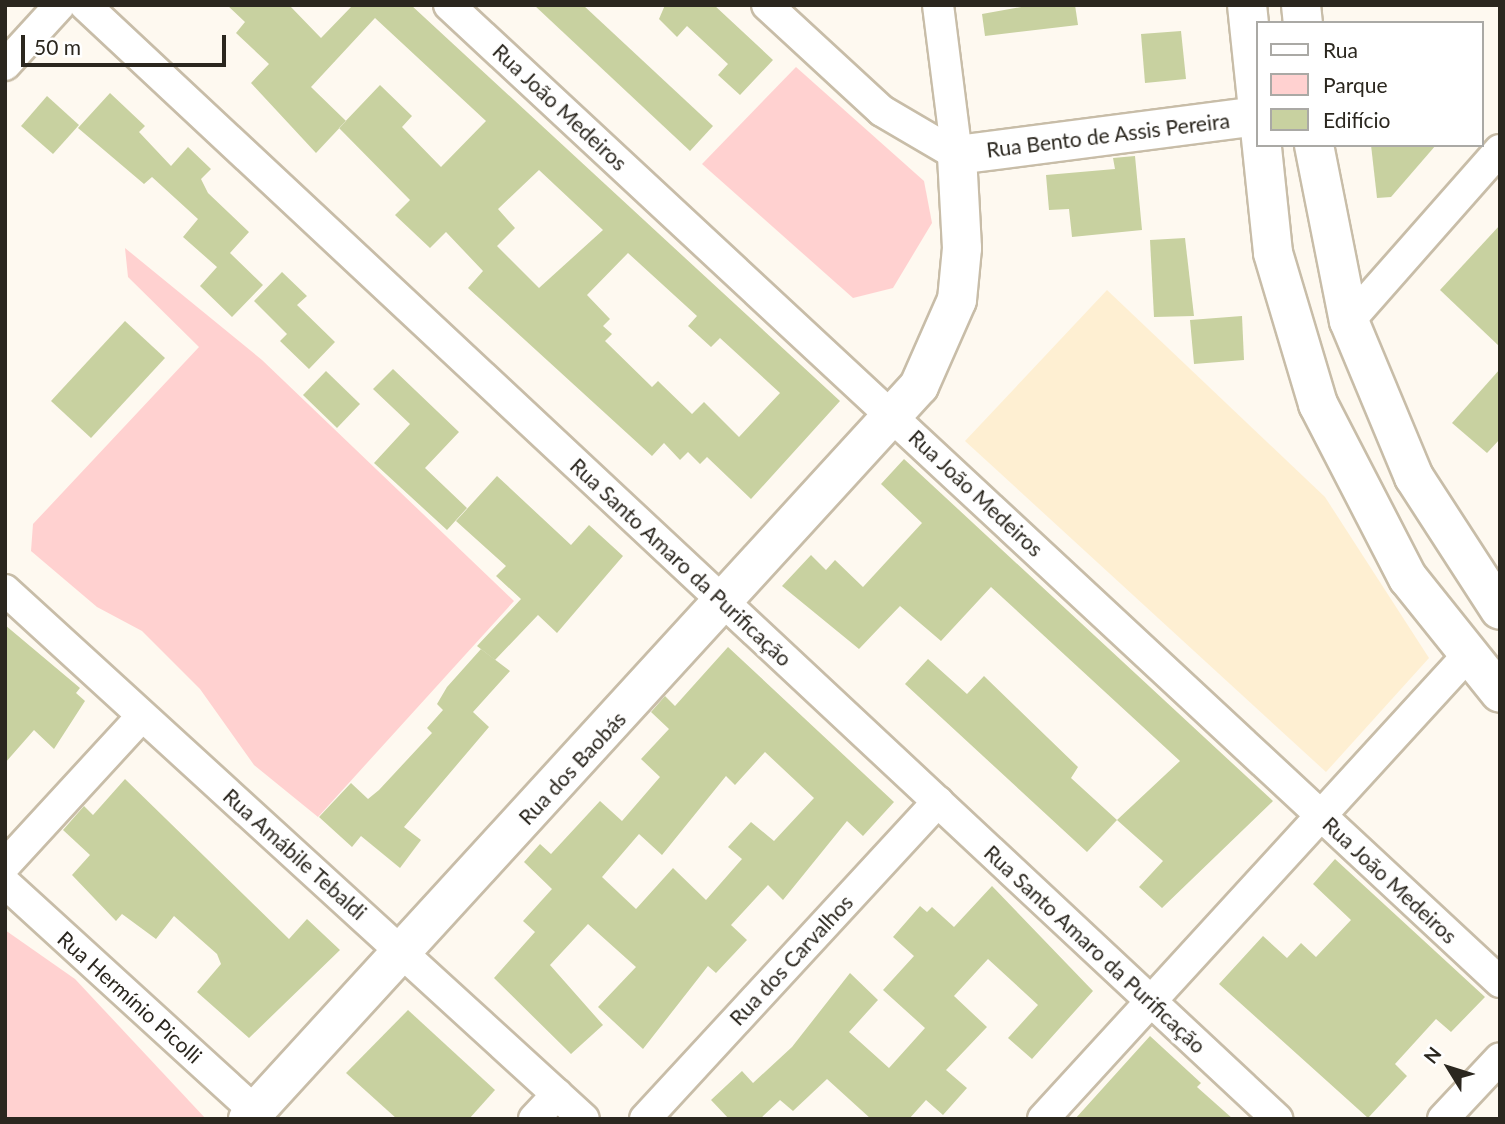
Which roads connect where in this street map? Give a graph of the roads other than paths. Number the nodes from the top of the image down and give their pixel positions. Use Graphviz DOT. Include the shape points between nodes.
graph roads {
  1 [pos="60,5"];
  2 [pos="85,5"];
  3 [pos="449,5"];
  4 [pos="767,5"];
  5 [pos="938,5"];
  6 [pos="1247,5"];
  7 [pos="5,65"];
  8 [pos="1256,105"];
  9 [pos="1256,116"];
  10 [pos="1261,147"];
  11 [pos="1314,147"];
  12 [pos="1500,150"];
  13 [pos="957,155"];
  14 [pos="1349,321"];
  15 [pos="895,417"];
  16 [pos="5,590"];
  17 [pos="724,602"];
  18 [pos="1498,604"];
  19 [pos="1467,656"];
  20 [pos="1500,693"];
  21 [pos="142,716"];
  22 [pos="938,802"];
  23 [pos="1320,816"];
  24 [pos="5,865"];
  25 [pos="5,883"];
  26 [pos="402,952"];
  27 [pos="1500,982"];
  28 [pos="1151,1001"];
  29 [pos="1500,1058"];
  30 [pos="557,1094"];
  31 [pos="252,1115"];
  32 [pos="534,1119"];
  33 [pos="584,1119"];
  34 [pos="645,1119"];
  35 [pos="1043,1119"];
  36 [pos="1277,1119"];
  37 [pos="1443,1119"];
  1 -- 7 [label="street"];
  2 -- 17 [label="street, Rua Santo Amaro da Purificação"];
  3 -- 15 [label="street, Rua João Medeiros"];
  4 -- 13 [label="street" via="882,110"];
  5 -- 13 [label="street"];
  6 -- 8 [label="street"];
  9 -- 13 [label="street, Rua Bento de Assis Pereira"];
  10 -- 19 [label="street" via="1273,253 1318,404 1373,520"];
  11 -- 14 [label="street"];
  12 -- 14 [label="street"];
  13 -- 15 [label="street, Rua dos Baobás" via="962,248 957,300 942,344"];
  14 -- 18 [label="street" via="1414,477"];
  15 -- 17 [label="street, Rua dos Baobás"];
  15 -- 23 [label="street, Rua João Medeiros"];
  16 -- 21 [label="street, Rua Amábile Tebaldi"];
  17 -- 22 [label="street, Rua Santo Amaro da Purificação"];
  17 -- 26 [label="street, Rua dos Baobás"];
  19 -- 20 [label="street"];
  19 -- 23 [label="street"];
  21 -- 24 [label="street"];
  21 -- 26 [label="street, Rua Amábile Tebaldi"];
  22 -- 28 [label="street, Rua Santo Amaro da Purificação"];
  22 -- 34 [label="street, Rua dos Carvalhos"];
  23 -- 27 [label="street, Rua João Medeiros"];
  23 -- 28 [label="street"];
  25 -- 31 [label="street, Rua Hermínio Picolli"];
  26 -- 30 [label="street, Rua Amábile Tebaldi"];
  26 -- 31 [label="street, Rua dos Baobás"];
  28 -- 35 [label="street"];
  28 -- 36 [label="street, Rua Santo Amaro da Purificação"];
  29 -- 37 [label="street"];
  30 -- 32 [label="street"];
  30 -- 33 [label="street, Rua Amábile Tebaldi"];
}
